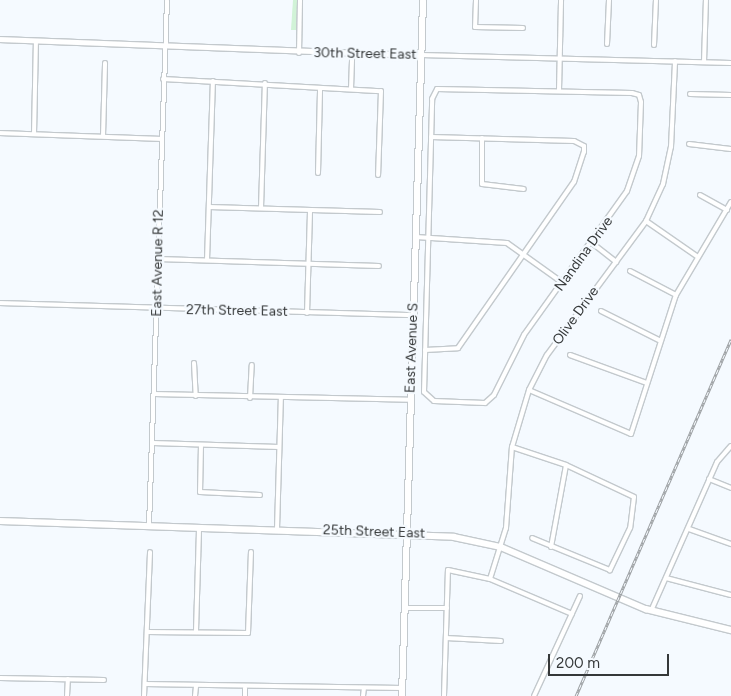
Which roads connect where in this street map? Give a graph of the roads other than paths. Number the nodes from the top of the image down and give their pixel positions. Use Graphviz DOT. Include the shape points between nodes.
graph roads {
  1 [pos="167,0"];
  2 [pos="300,0"];
  3 [pos="423,0"];
  4 [pos="476,0"];
  5 [pos="561,0"];
  6 [pos="609,0"];
  7 [pos="656,0"];
  8 [pos="706,0"];
  9 [pos="523,28"];
  10 [pos="0,39"];
  11 [pos="36,41"];
  12 [pos="607,44"];
  13 [pos="654,45"];
  14 [pos="165,47"];
  15 [pos="299,53"];
  16 [pos="352,54"];
  17 [pos="421,55"];
  18 [pos="560,58"];
  19 [pos="675,61"];
  20 [pos="704,62"];
  21 [pos="106,63"];
  22 [pos="731,63"];
  23 [pos="163,79"];
  24 [pos="213,81"];
  25 [pos="265,83"];
  26 [pos="320,89"];
  27 [pos="351,89"];
  28 [pos="559,90"];
  29 [pos="690,94"];
  30 [pos="731,95"];
  31 [pos="0,133"];
  32 [pos="34,134"];
  33 [pos="104,136"];
  34 [pos="431,137"];
  35 [pos="482,138"];
  36 [pos="161,139"];
  37 [pos="689,144"];
  38 [pos="731,149"];
  39 [pos="318,173"];
  40 [pos="378,176"];
  41 [pos="524,189"];
  42 [pos="700,195"];
  43 [pos="731,202"];
  44 [pos="209,206"];
  45 [pos="261,208"];
  46 [pos="310,210"];
  47 [pos="728,210"];
  48 [pos="380,212"];
  49 [pos="646,221"];
  50 [pos="416,237"];
  51 [pos="428,238"];
  52 [pos="592,244"];
  53 [pos="522,251"];
  54 [pos="698,257"];
  55 [pos="158,259"];
  56 [pos="207,260"];
  57 [pos="616,262"];
  58 [pos="308,263"];
  59 [pos="379,266"];
  60 [pos="630,271"];
  61 [pos="563,282"];
  62 [pos="676,295"];
  63 [pos="0,304"];
  64 [pos="157,309"];
  65 [pos="601,311"];
  66 [pos="307,312"];
  67 [pos="414,316"];
  68 [pos="659,340"];
  69 [pos="425,350"];
  70 [pos="570,355"];
  71 [pos="194,363"];
  72 [pos="252,365"];
  73 [pos="647,383"];
  74 [pos="529,390"];
  75 [pos="154,394"];
  76 [pos="196,396"];
  77 [pos="250,398"];
  78 [pos="281,398"];
  79 [pos="428,398"];
  80 [pos="410,400"];
  81 [pos="153,443"];
  82 [pos="201,445"];
  83 [pos="512,446"];
  84 [pos="731,446"];
  85 [pos="279,447"];
  86 [pos="566,465"];
  87 [pos="709,479"];
  88 [pos="731,488"];
  89 [pos="260,495"];
  90 [pos="0,521"];
  91 [pos="149,526"];
  92 [pos="199,527"];
  93 [pos="277,529"];
  94 [pos="689,529"];
  95 [pos="406,534"];
  96 [pos="532,538"];
  97 [pos="731,544"];
  98 [pos="500,547"];
  99 [pos="552,547"];
  100 [pos="150,552"];
  101 [pos="250,552"];
  102 [pos="666,578"];
  103 [pos="490,579"];
  104 [pos="731,595"];
  105 [pos="580,596"];
  106 [pos="404,608"];
  107 [pos="447,608"];
  108 [pos="651,611"];
  109 [pos="572,614"];
  110 [pos="731,630"];
  111 [pos="196,631"];
  112 [pos="147,632"];
  113 [pos="446,638"];
  114 [pos="501,641"];
  115 [pos="0,678"];
  116 [pos="68,679"];
  117 [pos="104,680"];
  118 [pos="145,684"];
  119 [pos="196,686"];
  120 [pos="245,688"];
  121 [pos="364,688"];
  122 [pos="402,688"];
  123 [pos="302,690"];
  124 [pos="67,696"];
  125 [pos="144,696"];
  126 [pos="195,696"];
  127 [pos="245,696"];
  128 [pos="302,696"];
  129 [pos="363,696"];
  130 [pos="402,696"];
  131 [pos="444,696"];
  132 [pos="534,696"];
  1 -- 14 [label="street, East Avenue R 12"];
  2 -- 15 [label="street"];
  3 -- 17 [label="main road, East Avenue S"];
  4 -- 9 [label="street" via="475,27"];
  5 -- 18 [label="street"];
  6 -- 12 [label="street"];
  7 -- 13 [label="street"];
  8 -- 20 [label="street"];
  10 -- 11 [label="street, 30th Street East"];
  11 -- 14 [label="street, 30th Street East"];
  11 -- 32 [label="street"];
  14 -- 15 [label="street, 30th Street East"];
  14 -- 23 [label="street, East Avenue R 12"];
  15 -- 16 [label="street, 30th Street East"];
  16 -- 17 [label="street, 30th Street East"];
  16 -- 27 [label="street"];
  17 -- 18 [label="street, 30th Street East"];
  17 -- 50 [label="main road, East Avenue S"];
  18 -- 19 [label="street, 30th Street East"];
  18 -- 28 [label="street"];
  19 -- 20 [label="street, 30th Street East"];
  19 -- 49 [label="street, Olive Drive" via="669,165"];
  20 -- 22 [label="street, 30th Street East"];
  21 -- 33 [label="street"];
  23 -- 24 [label="street"];
  23 -- 36 [label="street, East Avenue R 12"];
  24 -- 25 [label="street"];
  24 -- 44 [label="street"];
  25 -- 26 [label="street"];
  25 -- 45 [label="street"];
  26 -- 27 [label="street"];
  26 -- 39 [label="street"];
  27 -- 40 [label="street" via="381,91"];
  28 -- 34 [label="street, East Avenue S" via="437,89 432,99"];
  28 -- 52 [label="street, Nandina Drive" via="639,95 642,134 633,176"];
  29 -- 30 [label="street"];
  31 -- 32 [label="street"];
  32 -- 33 [label="street"];
  33 -- 36 [label="street"];
  34 -- 35 [label="street"];
  34 -- 51 [label="street, East Avenue S"];
  35 -- 41 [label="street" via="482,184"];
  35 -- 53 [label="street" via="574,141 584,146 574,182"];
  36 -- 55 [label="street, East Avenue R 12"];
  37 -- 38 [label="street"];
  42 -- 47 [label="street"];
  43 -- 47 [label="street"];
  44 -- 45 [label="street"];
  44 -- 56 [label="street"];
  45 -- 46 [label="street"];
  46 -- 48 [label="street"];
  46 -- 58 [label="street"];
  47 -- 54 [label="street"];
  49 -- 54 [label="street"];
  49 -- 57 [label="street, Olive Drive"];
  50 -- 51 [label="street"];
  50 -- 67 [label="main road, East Avenue S"];
  51 -- 53 [label="street" via="498,241"];
  51 -- 69 [label="street, East Avenue S"];
  52 -- 57 [label="street"];
  52 -- 61 [label="street, Nandina Drive"];
  53 -- 61 [label="street"];
  53 -- 69 [label="street" via="458,348"];
  54 -- 62 [label="street"];
  55 -- 56 [label="street"];
  55 -- 64 [label="street, East Avenue R 12"];
  56 -- 58 [label="street"];
  57 -- 74 [label="street, Olive Drive" via="547,355"];
  58 -- 59 [label="street"];
  58 -- 66 [label="street"];
  60 -- 62 [label="street"];
  61 -- 79 [label="street, Nandina Drive" via="512,355 490,402"];
  62 -- 68 [label="street"];
  63 -- 64 [label="street, 27th Street East"];
  64 -- 66 [label="street, 27th Street East"];
  64 -- 75 [label="street, East Avenue R 12"];
  65 -- 68 [label="street"];
  66 -- 67 [label="street, 27th Street East"];
  67 -- 80 [label="main road, East Avenue S"];
  68 -- 73 [label="street"];
  69 -- 79 [label="street, East Avenue S"];
  70 -- 73 [label="street"];
  71 -- 76 [label="street"];
  72 -- 77 [label="street"];
  73 -- 74 [label="street" via="631,434"];
  74 -- 83 [label="street, Olive Drive"];
  75 -- 76 [label="street"];
  75 -- 81 [label="street, East Avenue R 12"];
  76 -- 77 [label="street"];
  77 -- 78 [label="street"];
  78 -- 80 [label="street"];
  78 -- 85 [label="street"];
  80 -- 95 [label="main road, East Avenue S"];
  81 -- 82 [label="street"];
  81 -- 91 [label="street, East Avenue R 12"];
  82 -- 85 [label="street"];
  82 -- 89 [label="street" via="200,492"];
  83 -- 86 [label="street"];
  83 -- 98 [label="street, Olive Drive" via="508,515"];
  84 -- 87 [label="street"];
  85 -- 93 [label="street"];
  86 -- 99 [label="street"];
  86 -- 99 [label="street" via="634,497 630,528 610,570"];
  87 -- 88 [label="street"];
  87 -- 94 [label="street"];
  90 -- 91 [label="main road, 25th Street East"];
  91 -- 92 [label="main road, 25th Street East"];
  92 -- 93 [label="main road, 25th Street East"];
  92 -- 111 [label="street"];
  93 -- 95 [label="main road, 25th Street East"];
  94 -- 97 [label="street"];
  94 -- 102 [label="street"];
  95 -- 98 [label="main road, 25th Street East" via="454,537"];
  95 -- 106 [label="main road, East Avenue S"];
  96 -- 99 [label="street"];
  98 -- 103 [label="street, Olive Drive"];
  98 -- 108 [label="main road, 25th Street East"];
  100 -- 112 [label="street"];
  101 -- 111 [label="street" via="248,633"];
  102 -- 104 [label="street"];
  102 -- 108 [label="street"];
  103 -- 107 [label="street" via="448,570"];
  103 -- 109 [label="street"];
  105 -- 109 [label="street"];
  106 -- 107 [label="street"];
  106 -- 122 [label="main road, East Avenue S"];
  107 -- 113 [label="street"];
  108 -- 110 [label="main road, 25th Street East"];
  109 -- 132 [label="street"];
  111 -- 112 [label="street"];
  112 -- 118 [label="street"];
  113 -- 114 [label="street"];
  113 -- 131 [label="street"];
  115 -- 116 [label="street"];
  116 -- 117 [label="street"];
  116 -- 124 [label="street"];
  118 -- 119 [label="street"];
  118 -- 125 [label="street"];
  119 -- 120 [label="street"];
  119 -- 126 [label="street"];
  120 -- 123 [label="street"];
  120 -- 127 [label="street"];
  121 -- 122 [label="street"];
  121 -- 123 [label="street"];
  121 -- 129 [label="street"];
  122 -- 130 [label="main road, East Avenue S"];
  123 -- 128 [label="street"];
}
